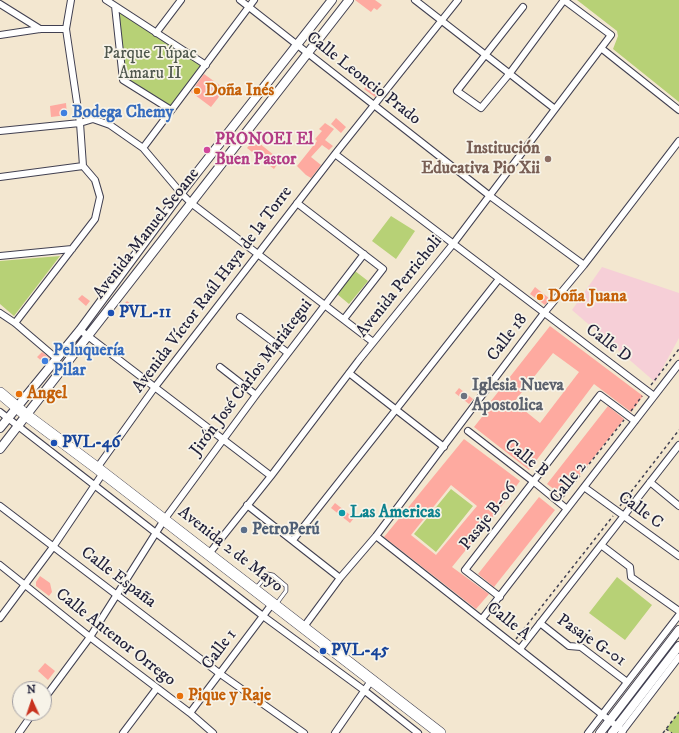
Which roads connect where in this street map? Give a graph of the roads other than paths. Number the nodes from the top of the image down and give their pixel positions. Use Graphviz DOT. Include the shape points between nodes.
graph roads {
  1 [pos="71,0"];
  2 [pos="106,0"];
  3 [pos="181,0"];
  4 [pos="240,0"];
  5 [pos="254,0"];
  6 [pos="332,0"];
  7 [pos="349,0"];
  8 [pos="415,0"];
  9 [pos="458,0"];
  10 [pos="564,0"];
  11 [pos="0,4"];
  12 [pos="115,6"];
  13 [pos="249,7"];
  14 [pos="523,7"];
  15 [pos="441,20"];
  16 [pos="40,29"];
  17 [pos="66,29"];
  18 [pos="156,33"];
  19 [pos="0,35"];
  20 [pos="297,45"];
  21 [pos="601,48"];
  22 [pos="307,53"];
  23 [pos="486,55"];
  24 [pos="206,66"];
  25 [pos="510,73"];
  26 [pos="374,105"];
  27 [pos="555,109"];
  28 [pos="171,110"];
  29 [pos="679,110"];
  30 [pos="80,123"];
  31 [pos="0,131"];
  32 [pos="679,141"];
  33 [pos="143,148"];
  34 [pos="335,154"];
  35 [pos="83,166"];
  36 [pos="0,177"];
  37 [pos="180,193"];
  38 [pos="490,196"];
  39 [pos="191,203"];
  40 [pos="297,203"];
  41 [pos="453,244"];
  42 [pos="72,249"];
  43 [pos="258,254"];
  44 [pos="364,254"];
  45 [pos="0,256"];
  46 [pos="584,265"];
  47 [pos="499,279"];
  48 [pos="324,305"];
  49 [pos="0,313"];
  50 [pos="544,313"];
  51 [pos="240,317"];
  52 [pos="344,319"];
  53 [pos="15,324"];
  54 [pos="80,330"];
  55 [pos="87,335"];
  56 [pos="373,342"];
  57 [pos="288,353"];
  58 [pos="56,358"];
  59 [pos="679,364"];
  60 [pos="220,367"];
  61 [pos="349,373"];
  62 [pos="155,387"];
  63 [pos="0,393"];
  64 [pos="256,395"];
  65 [pos="654,396"];
  66 [pos="17,406"];
  67 [pos="395,409"];
  68 [pos="0,412"];
  69 [pos="26,415"];
  70 [pos="8,418"];
  71 [pos="635,421"];
  72 [pos="18,426"];
  73 [pos="0,428"];
  74 [pos="468,431"];
  75 [pos="223,439"];
  76 [pos="679,445"];
  77 [pos="444,447"];
  78 [pos="0,449"];
  79 [pos="100,471"];
  80 [pos="270,476"];
  81 [pos="534,482"];
  82 [pos="650,482"];
  83 [pos="95,486"];
  84 [pos="584,488"];
  85 [pos="247,505"];
  86 [pos="0,506"];
  87 [pos="679,506"];
  88 [pos="567,509"];
  89 [pos="623,516"];
  90 [pos="164,520"];
  91 [pos="155,534"];
  92 [pos="376,536"];
  93 [pos="293,540"];
  94 [pos="601,545"];
  95 [pos="53,547"];
  96 [pos="208,555"];
  97 [pos="679,556"];
  98 [pos="0,566"];
  99 [pos="340,578"];
  100 [pos="24,585"];
  101 [pos="254,591"];
  102 [pos="116,595"];
  103 [pos="500,597"];
  104 [pos="273,605"];
  105 [pos="679,611"];
  106 [pos="679,615"];
  107 [pos="263,616"];
  108 [pos="0,618"];
  109 [pos="482,619"];
  110 [pos="540,623"];
  111 [pos="303,628"];
  112 [pos="679,630"];
  113 [pos="90,636"];
  114 [pos="679,646"];
  115 [pos="520,649"];
  116 [pos="679,657"];
  117 [pos="220,673"];
  118 [pos="371,681"];
  119 [pos="627,682"];
  120 [pos="52,688"];
  121 [pos="157,688"];
  122 [pos="365,691"];
  123 [pos="190,714"];
  124 [pos="602,714"];
  125 [pos="610,720"];
  126 [pos="28,721"];
  127 [pos="621,730"];
  128 [pos="19,733"];
  129 [pos="123,733"];
  130 [pos="213,733"];
  131 [pos="304,733"];
  132 [pos="335,733"];
  133 [pos="418,733"];
  134 [pos="440,733"];
  135 [pos="588,733"];
  136 [pos="600,733"];
  137 [pos="612,733"];
  1 -- 17 [label="street"];
  2 -- 12 [label="street"];
  3 -- 18 [label="street"];
  4 -- 13 [label="street, Calle Leoncio Prado"];
  5 -- 13 [label="street"];
  6 -- 20 [label="street, Avenida Manuel Seoane"];
  7 -- 22 [label="street, Avenida Manuel Seoane"];
  8 -- 15 [label="street"];
  9 -- 15 [label="street, Avenida Víctor Raúl Haya de la Torre"];
  10 -- 21 [label="street, Avenida Perricholi" via="611,35"];
  10 -- 25 [label="street"];
  11 -- 16 [label="street"];
  12 -- 18 [label="street"];
  12 -- 28 [label="street" via="123,80"];
  13 -- 20 [label="street, Calle Leoncio Prado"];
  13 -- 24 [label="street"];
  14 -- 23 [label="street"];
  15 -- 23 [label="street"];
  15 -- 26 [label="street, Avenida Víctor Raúl Haya de la Torre"];
  16 -- 17 [label="street"];
  16 -- 19 [label="street"];
  17 -- 30 [label="street"];
  18 -- 24 [label="street"];
  20 -- 22 [label="street, Calle Leoncio Prado"];
  20 -- 37 [label="street, Avenida Manuel Seoane"];
  21 -- 27 [label="street, Avenida Perricholi"];
  21 -- 29 [label="street"];
  22 -- 26 [label="street, Calle Leoncio Prado"];
  22 -- 39 [label="street, Avenida Manuel Seoane"];
  23 -- 25 [label="street"];
  23 -- 25 [label="street" via="457,91 481,108"];
  24 -- 28 [label="street"];
  25 -- 27 [label="street"];
  26 -- 34 [label="street, Avenida Víctor Raúl Haya de la Torre"];
  26 -- 38 [label="street, Calle Leoncio Prado"];
  27 -- 38 [label="street, Avenida Perricholi"];
  28 -- 33 [label="street"];
  30 -- 31 [label="street"];
  30 -- 33 [label="street" via="93,119 110,125"];
  30 -- 35 [label="street"];
  32 -- 46 [label="street, Calle 18"];
  33 -- 37 [label="street"];
  34 -- 40 [label="street, Avenida Víctor Raúl Haya de la Torre"];
  34 -- 41 [label="street, Calle D"];
  35 -- 36 [label="street"];
  35 -- 42 [label="street" via="95,180 100,197 95,219"];
  37 -- 39 [label="street"];
  37 -- 54 [label="street, Avenida Manuel Seoane"];
  38 -- 41 [label="street, Avenida Perricholi"];
  38 -- 46 [label="street, Calle Leoncio Prado"];
  39 -- 43 [label="street"];
  39 -- 55 [label="street, Avenida Manuel Seoane"];
  40 -- 43 [label="street, Avenida Víctor Raúl Haya de la Torre"];
  40 -- 44 [label="street"];
  41 -- 47 [label="street, Calle D"];
  41 -- 56 [label="street, Avenida Perricholi"];
  42 -- 45 [label="street"];
  42 -- 53 [label="street"];
  43 -- 48 [label="street"];
  43 -- 62 [label="street, Avenida Víctor Raúl Haya de la Torre"];
  44 -- 48 [label="street, Jirón José Carlos Mariátegui"];
  44 -- 52 [label="street" via="383,269"];
  46 -- 50 [label="street, Calle 18"];
  47 -- 50 [label="street, Calle D"];
  47 -- 67 [label="street"];
  48 -- 52 [label="street"];
  48 -- 57 [label="street, Jirón José Carlos Mariátegui"];
  49 -- 53 [label="street"];
  50 -- 65 [label="street, Calle D"];
  50 -- 77 [label="street, Calle 18"];
  51 -- 57 [label="street"];
  52 -- 56 [label="street"];
  53 -- 58 [label="street"];
  54 -- 55 [label="street"];
  54 -- 58 [label="street, Avenida Manuel Seoane"];
  55 -- 62 [label="street"];
  55 -- 69 [label="street, Avenida Manuel Seoane"];
  56 -- 61 [label="street, Avenida Perricholi"];
  57 -- 64 [label="street, Jirón José Carlos Mariátegui"];
  58 -- 66 [label="street, Avenida Manuel Seoane"];
  59 -- 65 [label="street, Calle 2"];
  60 -- 64 [label="street"];
  61 -- 67 [label="street"];
  61 -- 80 [label="street, Avenida Perricholi"];
  62 -- 75 [label="street"];
  62 -- 79 [label="street, Avenida Víctor Raúl Haya de la Torre"];
  63 -- 66 [label="highway, Avenida 2 de Mayo"];
  64 -- 75 [label="street, Jirón José Carlos Mariátegui"];
  65 -- 71 [label="street, Calle 2"];
  66 -- 69 [label="highway, Avenida 2 de Mayo"];
  66 -- 70 [label="street, Avenida Manuel Seoane"];
  67 -- 77 [label="street"];
  67 -- 93 [label="street"];
  68 -- 70 [label="street"];
  69 -- 72 [label="street, Avenida Manuel Seoane"];
  69 -- 79 [label="highway, Avenida 2 de Mayo"];
  70 -- 72 [label="street"];
  70 -- 73 [label="street, Avenida Manuel Seoane"];
  71 -- 81 [label="street, Pasaje B-06" via="600,395"];
  71 -- 84 [label="street, Calle 2"];
  72 -- 78 [label="street, Avenida Manuel Seoane"];
  72 -- 83 [label="street"];
  74 -- 81 [label="street, Calle B"];
  75 -- 80 [label="street"];
  75 -- 90 [label="street, Jirón José Carlos Mariátegui"];
  76 -- 82 [label="street"];
  77 -- 92 [label="street, Calle 18"];
  79 -- 83 [label="street, Avenida Víctor Raúl Haya de la Torre"];
  79 -- 90 [label="highway, Avenida 2 de Mayo"];
  80 -- 85 [label="street, Avenida Perricholi"];
  81 -- 88 [label="street, Calle B"];
  81 -- 103 [label="street, Pasaje B-06" via="465,570"];
  82 -- 87 [label="street"];
  82 -- 89 [label="street"];
  83 -- 91 [label="street"];
  83 -- 95 [label="street, Avenida Víctor Raúl Haya de la Torre"];
  84 -- 88 [label="street, Calle 2"];
  84 -- 89 [label="street, Calle C"];
  85 -- 93 [label="street"];
  85 -- 96 [label="street, Avenida Perricholi"];
  86 -- 95 [label="street, Calle España"];
  88 -- 103 [label="street, Calle 2"];
  89 -- 94 [label="street"];
  89 -- 97 [label="street, Calle C"];
  90 -- 91 [label="street, Jirón José Carlos Mariátegui"];
  90 -- 96 [label="highway, Avenida 2 de Mayo"];
  91 -- 102 [label="street, Jirón José Carlos Mariátegui"];
  91 -- 107 [label="street"];
  92 -- 99 [label="street, Calle 18"];
  92 -- 109 [label="street, Calle A"];
  93 -- 99 [label="street"];
  94 -- 105 [label="street" via="630,568 631,577"];
  94 -- 110 [label="street"];
  95 -- 100 [label="street, Avenida Víctor Raúl Haya de la Torre"];
  95 -- 102 [label="street, Calle España"];
  96 -- 101 [label="highway, Avenida 2 de Mayo"];
  98 -- 100 [label="street, Calle Antenor Orrego"];
  99 -- 111 [label="street, Calle 18"];
  100 -- 108 [label="street, Avenida Víctor Raúl Haya de la Torre"];
  100 -- 113 [label="street, Calle Antenor Orrego"];
  101 -- 104 [label="highway, Avenida 2 de Mayo"];
  101 -- 104 [label="lane" via="268,574 273,575 286,586 286,591"];
  102 -- 113 [label="street, Jirón José Carlos Mariátegui"];
  102 -- 117 [label="street, Calle España"];
  103 -- 109 [label="street, Calle 2"];
  104 -- 107 [label="street, Calle 1"];
  104 -- 111 [label="highway, Avenida 2 de Mayo"];
  106 -- 119 [label="street"];
  107 -- 117 [label="street, Calle 1"];
  107 -- 122 [label="street"];
  109 -- 115 [label="street, Calle A"];
  110 -- 115 [label="street"];
  110 -- 119 [label="street, Pasaje G-01" via="569,646 580,647"];
  111 -- 118 [label="highway, Avenida 2 de Mayo"];
  112 -- 125 [label="street"];
  113 -- 120 [label="street, Jirón José Carlos Mariátegui"];
  113 -- 121 [label="street, Calle Antenor Orrego"];
  114 -- 127 [label="street"];
  115 -- 124 [label="street, Calle A"];
  116 -- 127 [label="street"];
  117 -- 123 [label="street, Calle 1"];
  117 -- 131 [label="street, Calle España"];
  118 -- 122 [label="street"];
  118 -- 134 [label="highway, Avenida 2 de Mayo"];
  119 -- 124 [label="street"];
  121 -- 123 [label="street, Calle Antenor Orrego"];
  121 -- 129 [label="street"];
  122 -- 132 [label="street"];
  122 -- 133 [label="street"];
  123 -- 130 [label="street, Calle Antenor Orrego"];
  124 -- 125 [label="street, Calle A"];
  124 -- 135 [label="street"];
  125 -- 127 [label="street, Calle A"];
  125 -- 136 [label="street"];
  126 -- 128 [label="street"];
  127 -- 137 [label="street"];
}
